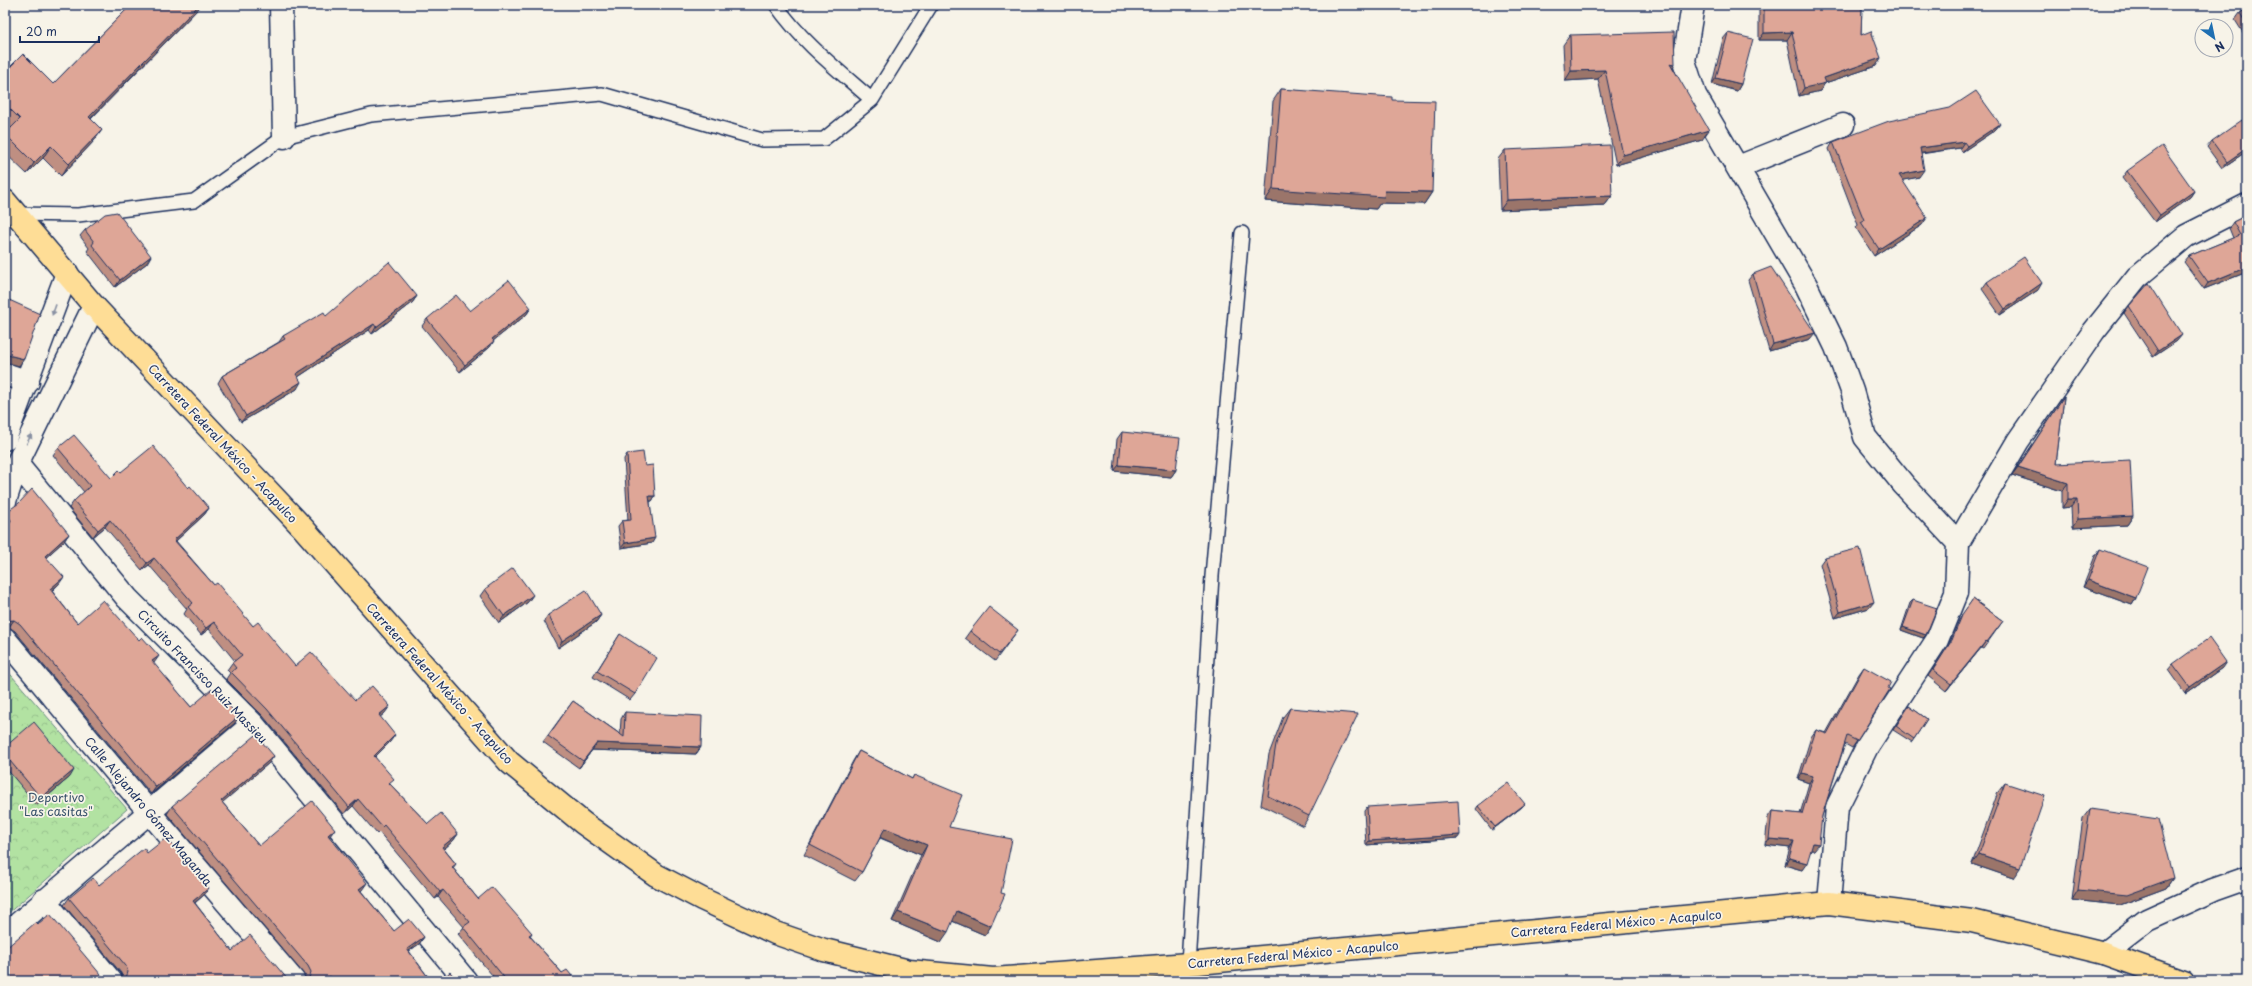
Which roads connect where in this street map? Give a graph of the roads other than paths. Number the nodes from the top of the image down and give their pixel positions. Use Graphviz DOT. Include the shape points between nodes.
graph roads {
  1 [pos="281,5"];
  2 [pos="776,5"];
  3 [pos="931,5"];
  4 [pos="1693,5"];
  5 [pos="872,100"];
  6 [pos="1843,125"];
  7 [pos="284,137"];
  8 [pos="1738,166"];
  9 [pos="2247,205"];
  10 [pos="11,208"];
  11 [pos="1242,232"];
  12 [pos="67,274"];
  13 [pos="94,306"];
  14 [pos="5,374"];
  15 [pos="28,382"];
  16 [pos="5,439"];
  17 [pos="17,464"];
  18 [pos="5,501"];
  19 [pos="1958,544"];
  20 [pos="5,639"];
  21 [pos="253,724"];
  22 [pos="150,813"];
  23 [pos="2247,878"];
  24 [pos="44,900"];
  25 [pos="1829,903"];
  26 [pos="5,935"];
  27 [pos="2104,953"];
  28 [pos="1188,964"];
  29 [pos="111,981"];
  30 [pos="294,981"];
  31 [pos="466,981"];
  32 [pos="2182,981"];
  1 -- 7 [label="street"];
  2 -- 5 [label="lane" via="791,26 815,50"];
  3 -- 5 [label="lane"];
  4 -- 8 [label="street" via="1684,61 1695,94"];
  5 -- 7 [label="lane" via="824,139 762,140 602,94 371,115"];
  6 -- 8 [label="street"];
  7 -- 10 [label="lane" via="194,201 78,215"];
  8 -- 19 [label="street" via="1806,285 1836,347 1865,437 1904,485"];
  9 -- 19 [label="street" via="2186,236 2137,277 2094,331 2018,441"];
  10 -- 12 [label="main road, Carretera Federal México - Acapulco"];
  11 -- 28 [label="lane" via="1212,576"];
  12 -- 13 [label="main road, Carretera Federal México - Acapulco"];
  12 -- 15 [label="street, one-way"];
  17 -- 13 [label="street, one-way"];
  13 -- 28 [label="main road, Carretera Federal México - Acapulco" via="303,528 509,762 583,822 656,875 775,933 824,950 909,971 993,979"];
  14 -- 15 [label="street"];
  15 -- 16 [label="street"];
  17 -- 18 [label="street"];
  17 -- 21 [label="street, Circuito Francisco Ruiz Massieu" via="127,598"];
  19 -- 25 [label="street" via="1956,593 1937,640 1867,747 1837,807"];
  20 -- 22 [label="street, Calle Alejandro Gómez Maganda"];
  21 -- 22 [label="street"];
  21 -- 31 [label="street, Circuito Francisco Ruiz Massieu"];
  22 -- 24 [label="street"];
  22 -- 30 [label="street, Calle Alejandro Gómez Maganda"];
  23 -- 27 [label="street" via="2146,920"];
  24 -- 26 [label="street"];
  24 -- 29 [label="street"];
  25 -- 27 [label="main road, Carretera Federal México - Acapulco" via="1972,921"];
  25 -- 28 [label="main road, Carretera Federal México - Acapulco"];
  27 -- 32 [label="main road, Carretera Federal México - Acapulco"];
}
